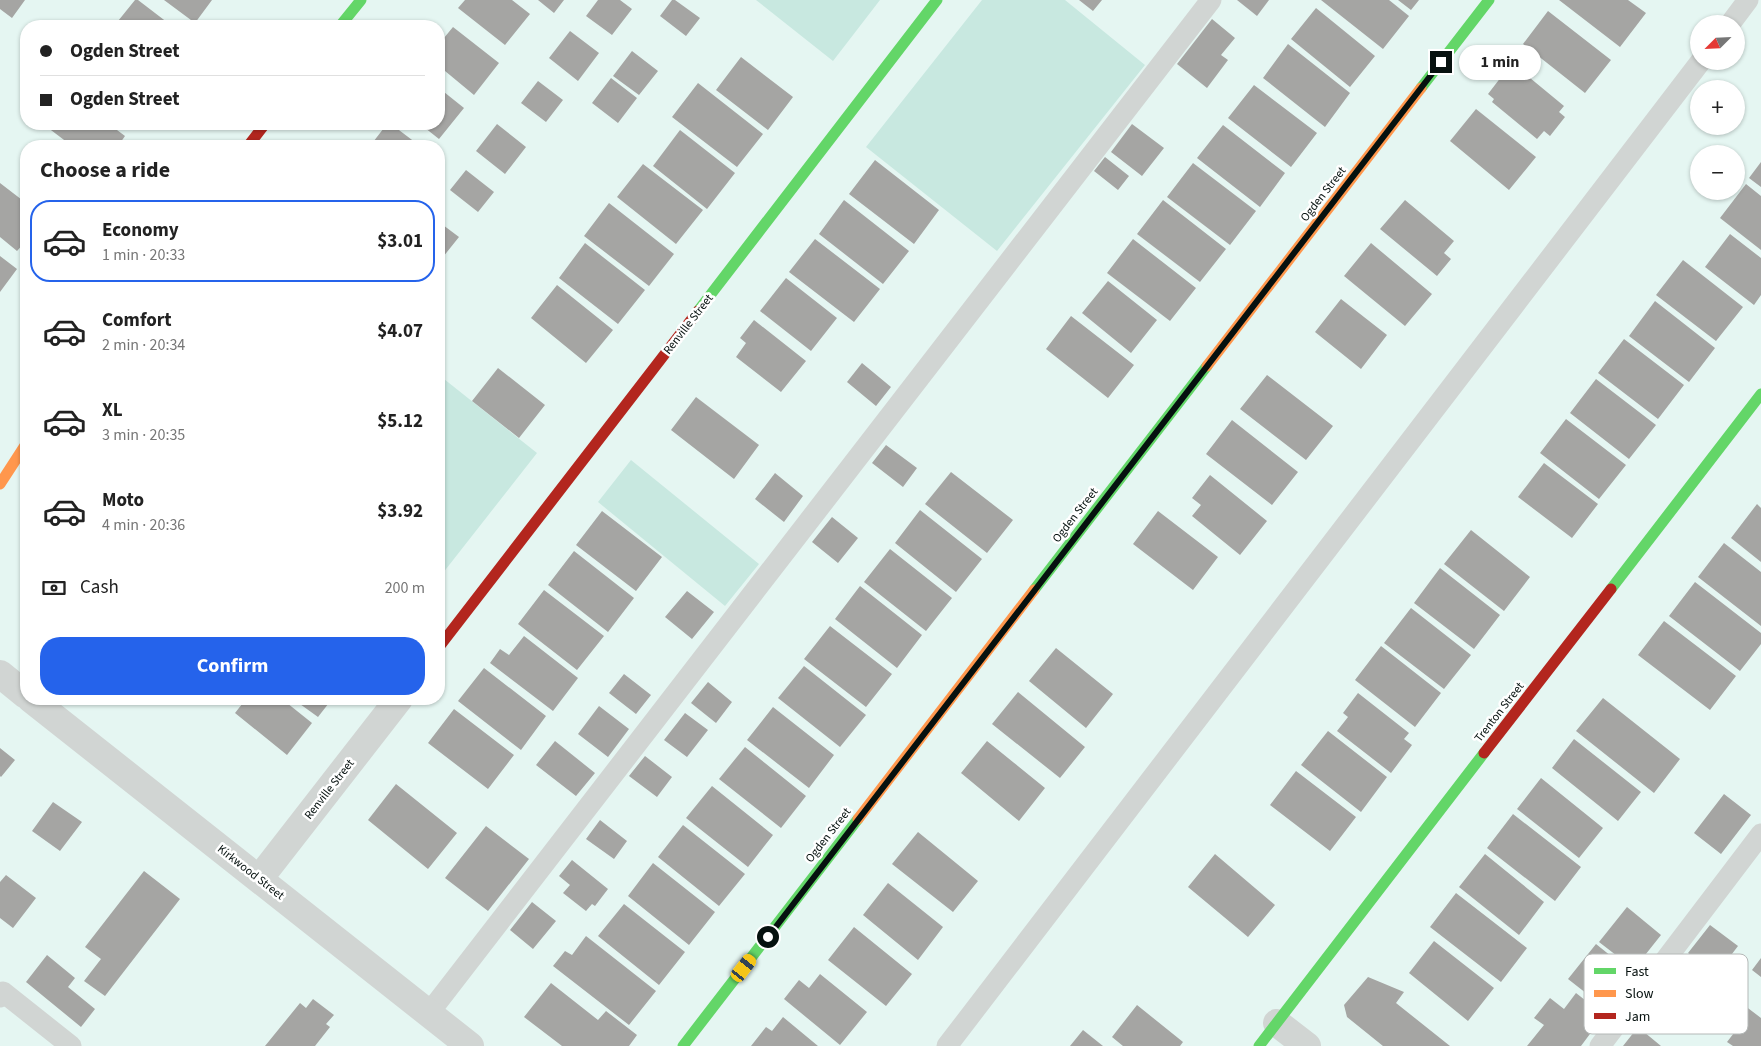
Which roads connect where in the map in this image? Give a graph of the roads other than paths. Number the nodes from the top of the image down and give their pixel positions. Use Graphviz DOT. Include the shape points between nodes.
graph roads {
  1 [pos="360,0"];
  2 [pos="937,0"];
  3 [pos="1211,0"];
  4 [pos="1489,0"];
  5 [pos="1748,0"];
  6 [pos="1737,15"];
  7 [pos="345,20"];
  8 [pos="1695,70"];
  9 [pos="260,130"];
  10 [pos="253,140"];
  11 [pos="1761,394"];
  12 [pos="20,453"];
  13 [pos="0,484"];
  14 [pos="445,639"];
  15 [pos="0,674"];
  16 [pos="20,690"];
  17 [pos="39,705"];
  18 [pos="394,705"];
  19 [pos="1761,834"];
  20 [pos="258,879"];
  21 [pos="1670,954"];
  22 [pos="0,997"];
  23 [pos="429,1014"];
  24 [pos="1277,1023"];
  25 [pos="1609,1034"];
  26 [pos="72,1046"];
  27 [pos="470,1046"];
  28 [pos="683,1046"];
  29 [pos="947,1046"];
  30 [pos="1259,1046"];
  31 [pos="1307,1046"];
  32 [pos="1600,1046"];
  1 -- 7 [label="street"];
  2 -- 14 [label="street, Renville Street"];
  3 -- 23 [label="lane"];
  4 -- 28 [label="street, Ogden Street"];
  5 -- 6 [label="lane"];
  8 -- 29 [label="lane"];
  9 -- 10 [label="street"];
  11 -- 24 [label="street, Trenton Street"];
  12 -- 13 [label="street"];
  15 -- 16 [label="street"];
  17 -- 20 [label="street, Kirkwood Street"];
  18 -- 20 [label="street, Renville Street"];
  19 -- 21 [label="lane"];
  20 -- 23 [label="street, Kirkwood Street"];
  22 -- 26 [label="lane" via="3,992"];
  23 -- 27 [label="street, Kirkwood Street"];
  24 -- 30 [label="street, Trenton Street"];
  24 -- 31 [label="street"];
  25 -- 32 [label="lane"];
}
